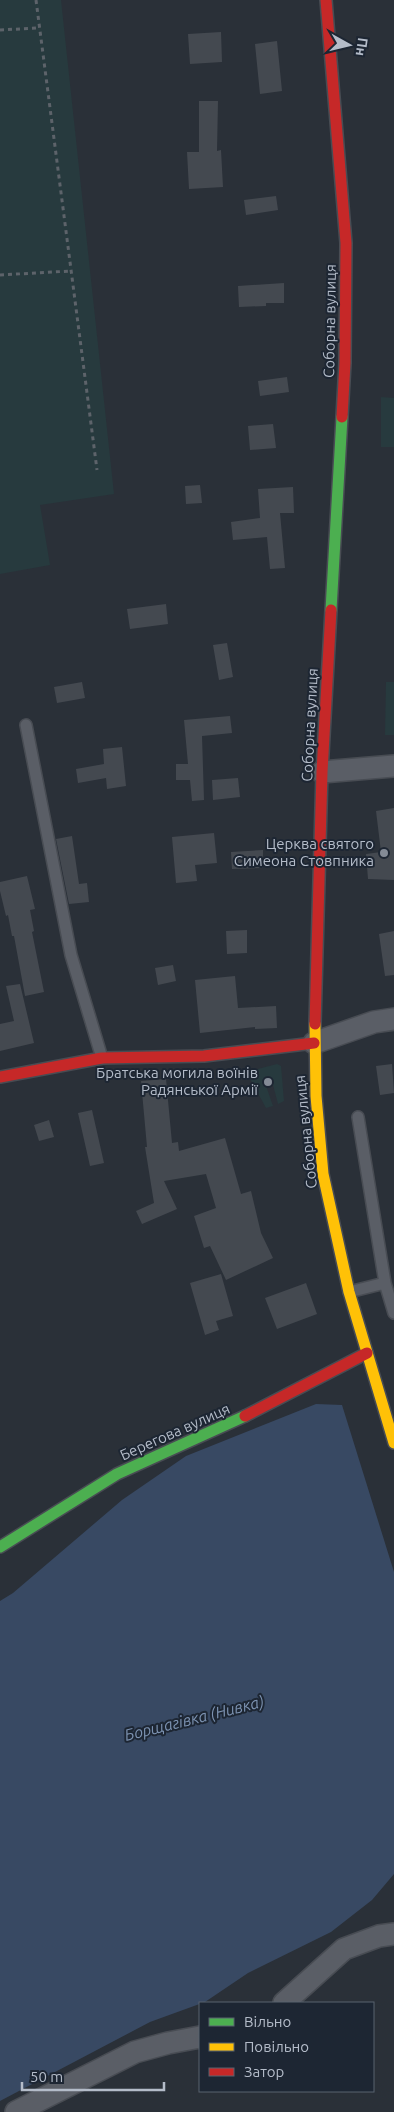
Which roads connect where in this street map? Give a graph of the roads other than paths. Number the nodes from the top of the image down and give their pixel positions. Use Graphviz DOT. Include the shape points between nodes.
graph roads {
  1 [pos="326,0"];
  2 [pos="26,725"];
  3 [pos="394,766"];
  4 [pos="322,772"];
  5 [pos="394,1019"];
  6 [pos="314,1043"];
  7 [pos="102,1058"];
  8 [pos="0,1077"];
  9 [pos="358,1117"];
  10 [pos="385,1283"];
  11 [pos="350,1292"];
  12 [pos="394,1313"];
  13 [pos="367,1353"];
  14 [pos="394,1443"];
  15 [pos="0,1548"];
  16 [pos="394,1934"];
  17 [pos="285,2002"];
  18 [pos="199,2037"];
  19 [pos="48,2103"];
  20 [pos="16,2112"];
  1 -- 4 [label="main road, Соборна вулиця" via="346,244 345,363"];
  2 -- 7 [label="lane" via="71,955"];
  3 -- 4 [label="street"];
  4 -- 6 [label="main road, Соборна вулиця"];
  5 -- 6 [label="street" via="374,1022"];
  6 -- 7 [label="main road" via="204,1056"];
  6 -- 11 [label="main road, Соборна вулиця" via="324,1174"];
  7 -- 8 [label="main road"];
  9 -- 10 [label="lane"];
  10 -- 11 [label="lane"];
  10 -- 12 [label="lane"];
  11 -- 13 [label="main road, Соборна вулиця"];
  13 -- 14 [label="main road, Соборна вулиця"];
  13 -- 15 [label="main road, Берегова вулиця" via="250,1414 117,1474"];
  16 -- 17 [label="street" via="344,1949"];
  18 -- 19 [label="street" via="135,2052"];
  19 -- 20 [label="street"];
}
